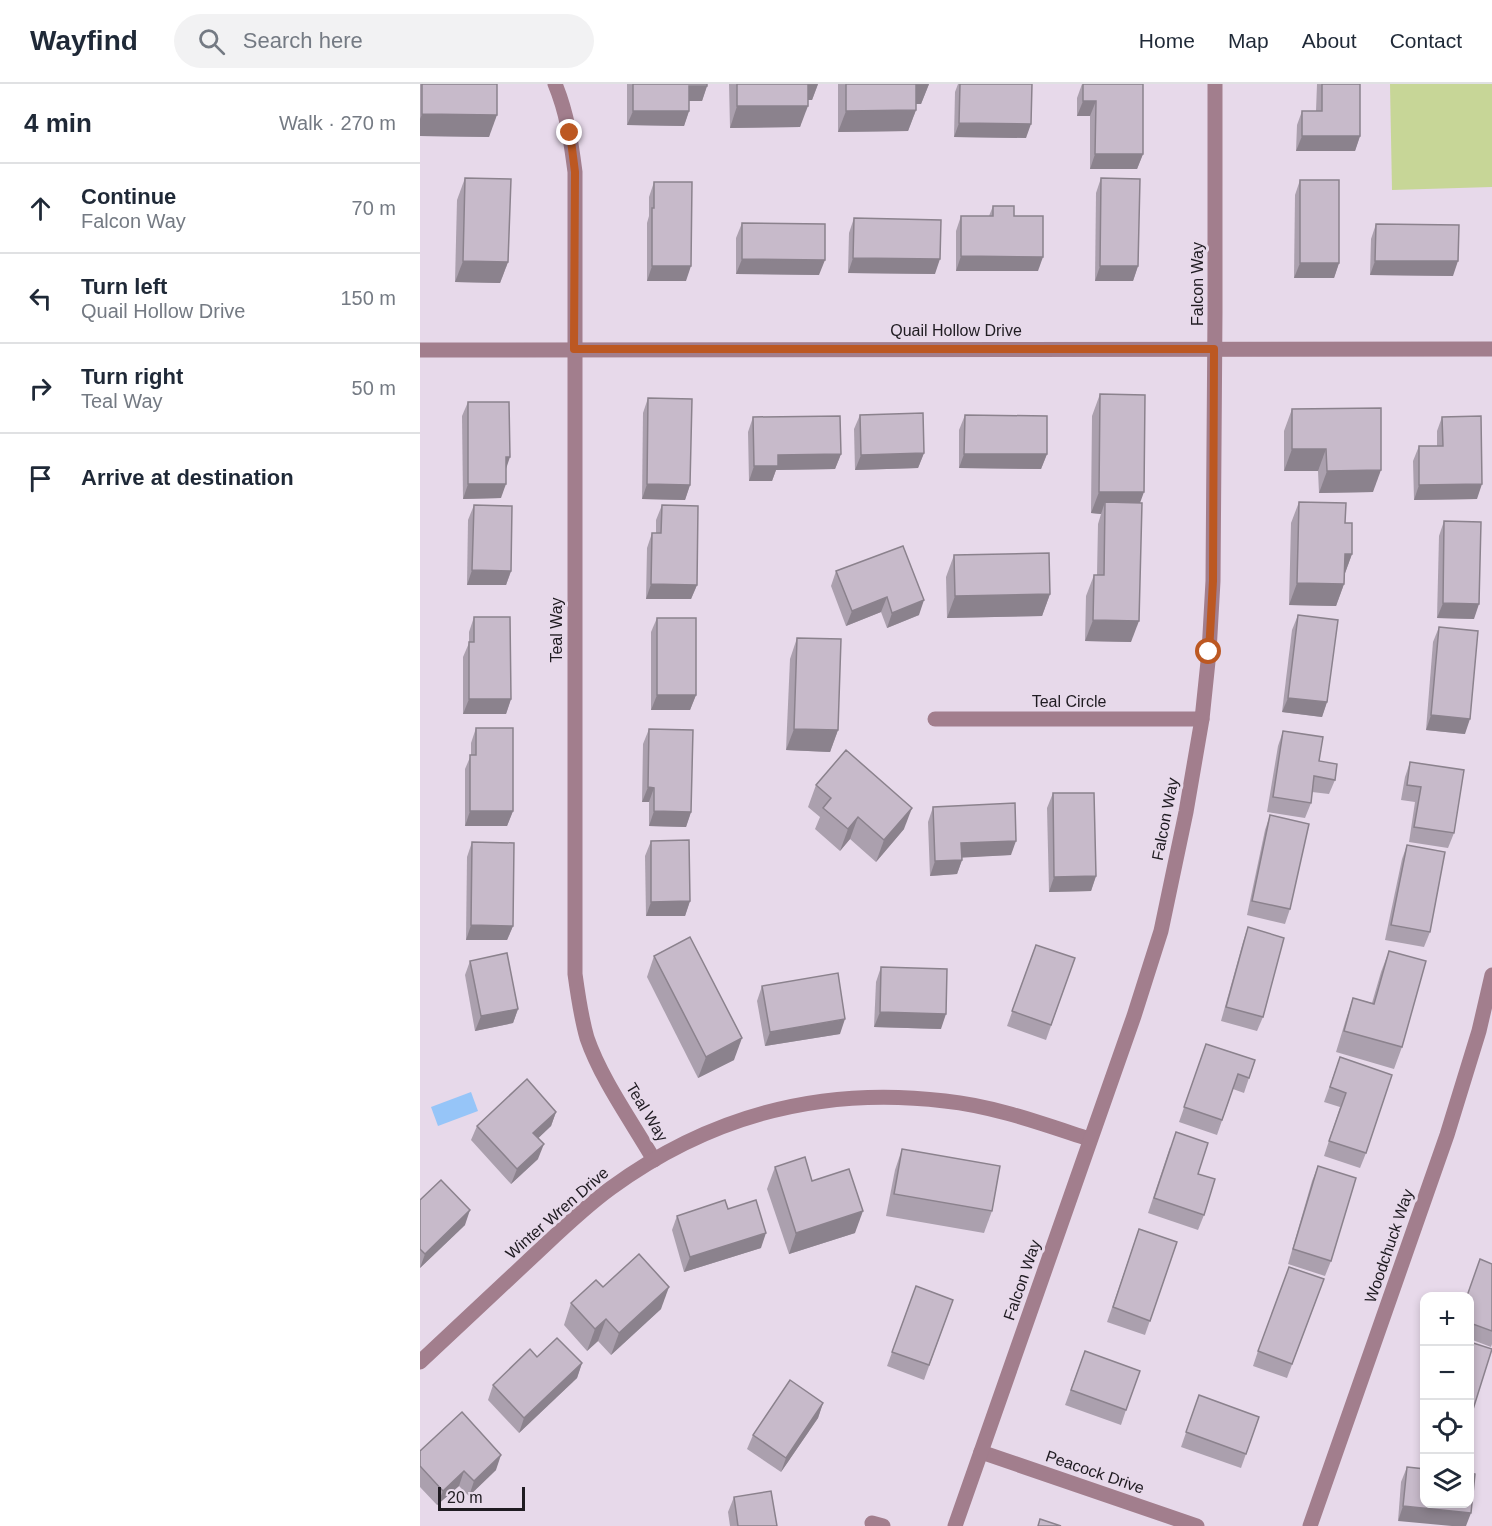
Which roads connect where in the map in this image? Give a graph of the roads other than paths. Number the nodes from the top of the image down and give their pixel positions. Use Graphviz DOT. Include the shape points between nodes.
graph roads {
  1 [pos="555,84"];
  2 [pos="1215,84"];
  3 [pos="574,349"];
  4 [pos="1214,349"];
  5 [pos="1492,349"];
  6 [pos="420,350"];
  7 [pos="935,719"];
  8 [pos="1202,719"];
  9 [pos="1492,975"];
  10 [pos="1089,1139"];
  11 [pos="654,1160"];
  12 [pos="420,1362"];
  13 [pos="981,1452"];
  14 [pos="955,1526"];
  15 [pos="1197,1526"];
  16 [pos="1310,1526"];
  1 -- 3 [label="street, Teal Way" via="570,133 575,172"];
  2 -- 4 [label="street, Falcon Way"];
  3 -- 4 [label="street, Quail Hollow Drive"];
  3 -- 6 [label="street, Quail Hollow Drive"];
  3 -- 11 [label="street, Teal Way" via="575,974 582,1017 600,1069"];
  4 -- 5 [label="street, Quail Hollow Drive"];
  4 -- 8 [label="street, Falcon Way" via="1213,581"];
  7 -- 8 [label="street, Teal Circle"];
  8 -- 10 [label="street, Falcon Way" via="1161,931"];
  9 -- 16 [label="street, Woodchuck Way" via="1447,1135"];
  10 -- 11 [label="street, Winter Wren Drive" via="1002,1112 946,1101 887,1096 830,1099 777,1109 730,1123"];
  10 -- 13 [label="street, Falcon Way"];
  11 -- 12 [label="street, Winter Wren Drive" via="571,1221"];
  13 -- 14 [label="street, Falcon Way"];
  13 -- 15 [label="street, Peacock Drive"];
}
